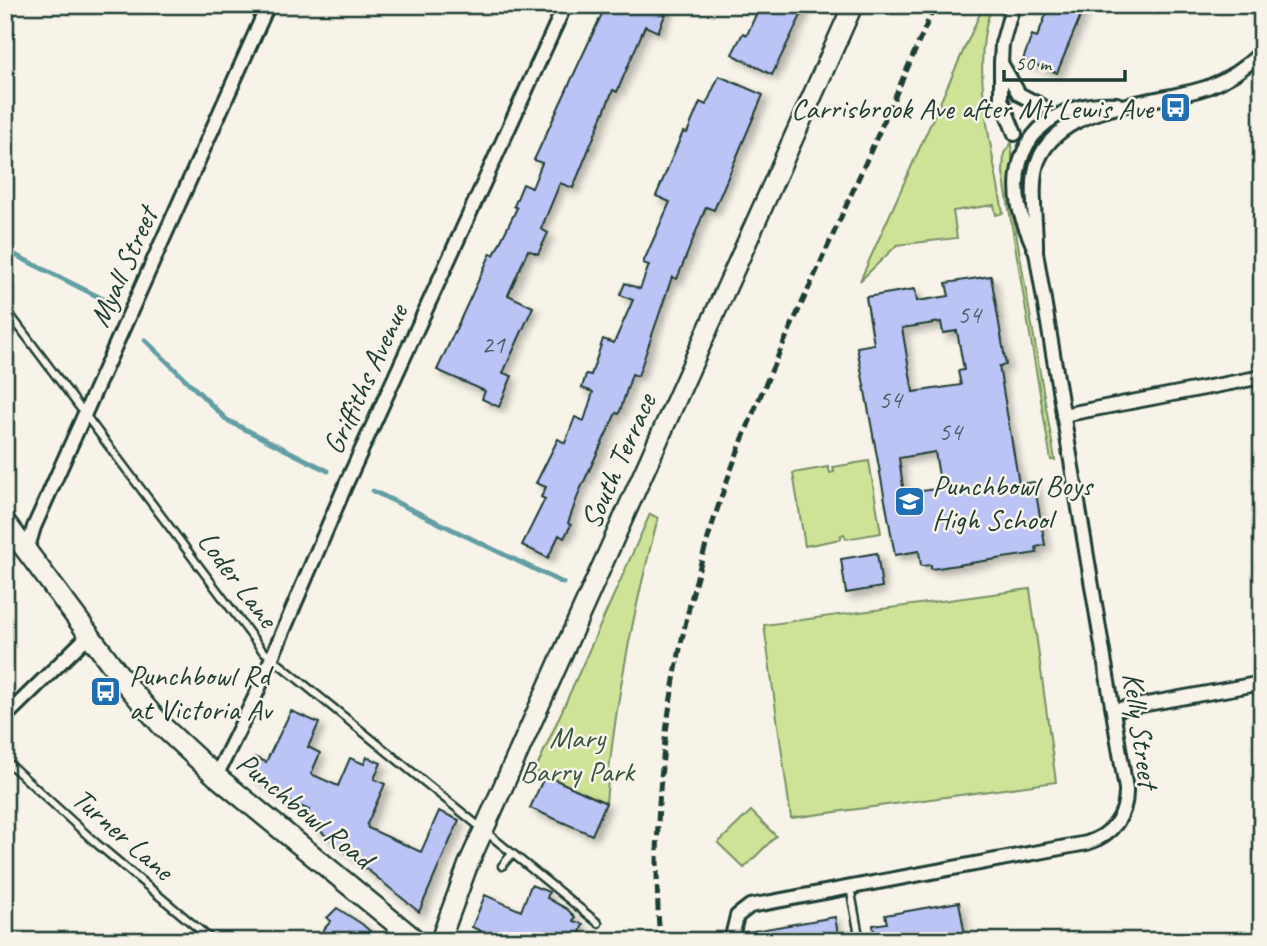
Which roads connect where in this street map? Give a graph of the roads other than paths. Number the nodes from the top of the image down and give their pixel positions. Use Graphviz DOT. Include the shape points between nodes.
graph roads {
  1 [pos="268,5"];
  2 [pos="565,5"];
  3 [pos="853,5"];
  4 [pos="1013,5"];
  5 [pos="1262,52"];
  6 [pos="1001,63"];
  7 [pos="1122,104"];
  8 [pos="1042,106"];
  9 [pos="1016,134"];
  10 [pos="1036,251"];
  11 [pos="5,307"];
  12 [pos="1262,377"];
  13 [pos="86,414"];
  14 [pos="1063,415"];
  15 [pos="5,522"];
  16 [pos="27,551"];
  17 [pos="90,634"];
  18 [pos="272,658"];
  19 [pos="1262,682"];
  20 [pos="1114,710"];
  21 [pos="5,717"];
  22 [pos="5,760"];
  23 [pos="216,776"];
  24 [pos="483,831"];
  25 [pos="511,855"];
  26 [pos="502,866"];
  27 [pos="850,887"];
  28 [pos="598,923"];
  29 [pos="213,941"];
  30 [pos="417,941"];
  31 [pos="440,941"];
  32 [pos="731,941"];
  33 [pos="860,941"];
  1 -- 13 [label="street, Myall Street"];
  2 -- 18 [label="street, Griffiths Avenue" via="346,484"];
  3 -- 24 [label="street, South Terrace"];
  4 -- 6 [label="street"];
  5 -- 7 [label="street" via="1240,71 1207,87"];
  6 -- 8 [label="street" via="1019,94"];
  6 -- 9 [label="street" via="1001,99"];
  7 -- 10 [label="street, Kelly Street" via="1062,130 1049,143 1038,162 1034,186"];
  7 -- 10 [label="street, Kelly Street" via="1094,103 1064,110 1044,124 1025,151 1018,193 1023,222"];
  10 -- 14 [label="street, Kelly Street"];
  11 -- 13 [label="lane, Loder Lane"];
  12 -- 14 [label="street"];
  13 -- 16 [label="street, Myall Street"];
  13 -- 18 [label="lane, Loder Lane"];
  14 -- 20 [label="street, Kelly Street"];
  15 -- 16 [label="main road, Punchbowl Road"];
  16 -- 17 [label="main road, Punchbowl Road"];
  17 -- 21 [label="street"];
  17 -- 23 [label="main road, Punchbowl Road" via="162,726"];
  18 -- 23 [label="street, Griffiths Avenue"];
  18 -- 24 [label="lane, Loder Lane"];
  19 -- 20 [label="street"];
  20 -- 27 [label="street, Kelly Street" via="1126,799 1121,817 1104,835 1073,845"];
  22 -- 29 [label="lane, Turner Lane"];
  23 -- 30 [label="main road, Punchbowl Road"];
  24 -- 25 [label="lane, Loder Lane"];
  24 -- 31 [label="street, South Terrace"];
  25 -- 26 [label="lane"];
  25 -- 28 [label="lane, Loder Lane"];
  27 -- 32 [label="street, Kelly Street" via="756,905 737,916"];
  27 -- 33 [label="lane"];
}
